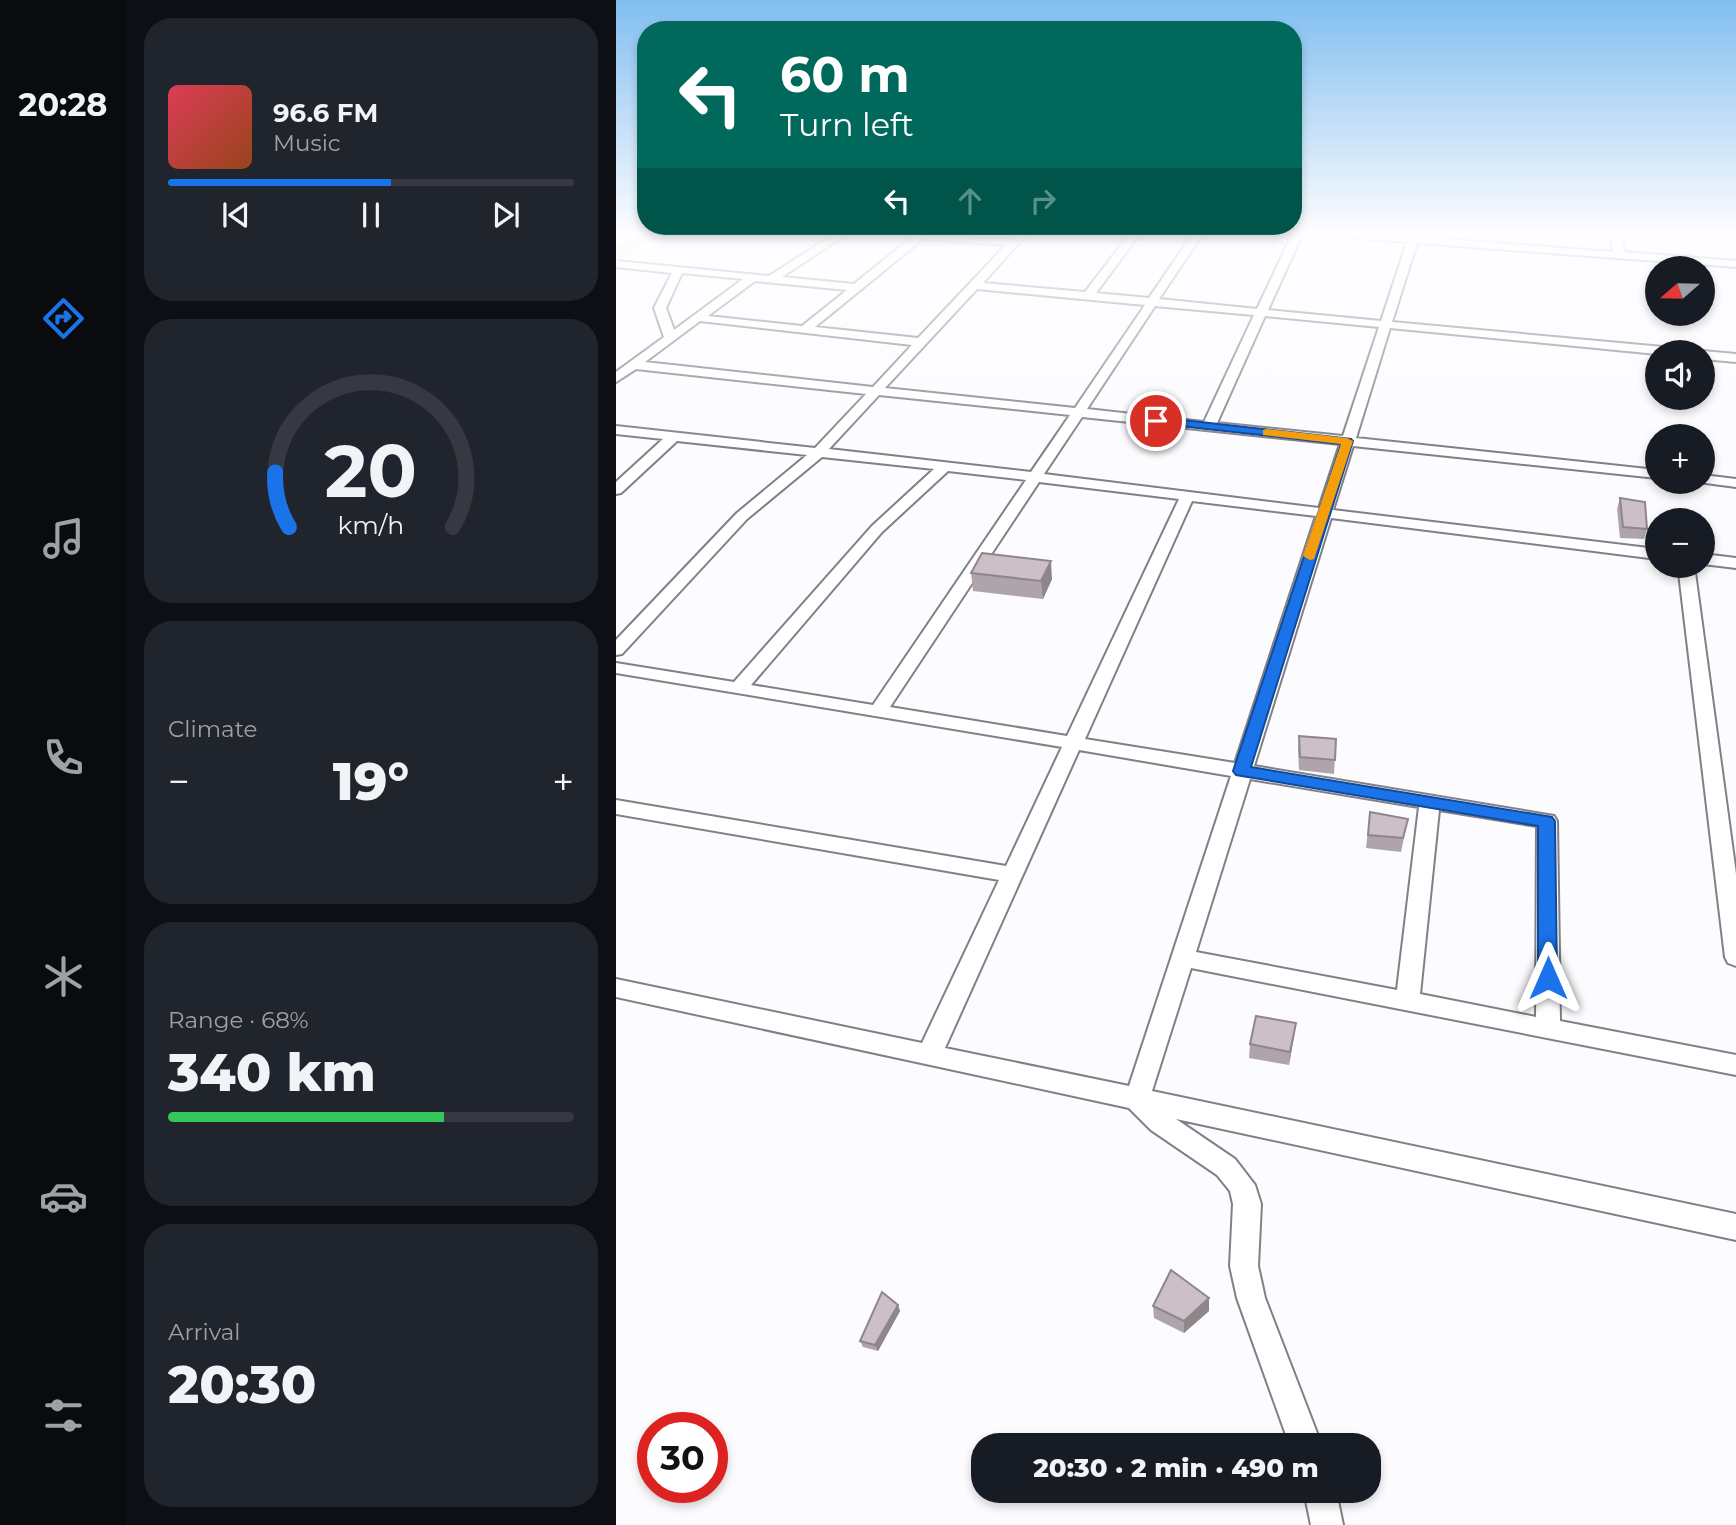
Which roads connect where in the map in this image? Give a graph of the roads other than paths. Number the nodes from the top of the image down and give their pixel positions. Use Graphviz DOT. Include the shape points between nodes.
graph roads {
  1 [pos="661,306"];
  2 [pos="715,306"];
  3 [pos="832,306"];
  4 [pos="954,306"];
  5 [pos="1149,306"];
  6 [pos="1194,306"];
  7 [pos="1266,306"];
  8 [pos="1391,306"];
  9 [pos="1263,313"];
  10 [pos="699,318"];
  11 [pos="1385,324"];
  12 [pos="803,331"];
  13 [pos="671,339"];
  14 [pos="919,342"];
  15 [pos="1645,349"];
  16 [pos="1715,356"];
  17 [pos="1736,358"];
  18 [pos="634,365"];
  19 [pos="617,376"];
  20 [pos="875,391"];
  21 [pos="1078,412"];
  22 [pos="1209,426"];
  23 [pos="616,430"];
  24 [pos="674,436"];
  25 [pos="1347,441"];
  26 [pos="818,452"];
  27 [pos="945,466"];
  28 [pos="1645,473"];
  29 [pos="1034,478"];
  30 [pos="1715,480"];
  31 [pos="1736,483"];
  32 [pos="616,489"];
  33 [pos="1188,497"];
  34 [pos="1323,513"];
  35 [pos="1645,553"];
  36 [pos="1715,560"];
  37 [pos="1736,563"];
  38 [pos="1688,578"];
  39 [pos="616,650"];
  40 [pos="616,668"];
  41 [pos="738,689"];
  42 [pos="878,711"];
  43 [pos="1073,743"];
  44 [pos="1241,771"];
  45 [pos="1430,802"];
  46 [pos="616,807"];
  47 [pos="1013,875"];
  48 [pos="1736,957"];
  49 [pos="1182,958"];
  50 [pos="616,988"];
  51 [pos="1407,1002"];
  52 [pos="1548,1030"];
  53 [pos="929,1055"];
  54 [pos="1736,1065"];
  55 [pos="1137,1100"];
  56 [pos="1736,1227"];
  57 [pos="1301,1433"];
  58 [pos="1322,1503"];
  59 [pos="1327,1525"];
  1 -- 13 [label="street"];
  2 -- 10 [label="street"];
  3 -- 12 [label="street"];
  4 -- 14 [label="street"];
  5 -- 21 [label="street"];
  6 -- 9 [label="street"];
  7 -- 9 [label="street"];
  8 -- 11 [label="street"];
  9 -- 11 [label="street"];
  9 -- 22 [label="street"];
  10 -- 12 [label="street"];
  10 -- 13 [label="street"];
  11 -- 15 [label="street"];
  11 -- 25 [label="street"];
  12 -- 14 [label="street"];
  13 -- 18 [label="street"];
  14 -- 20 [label="street"];
  16 -- 17 [label="street"];
  18 -- 19 [label="street"];
  18 -- 20 [label="street"];
  20 -- 21 [label="street"];
  20 -- 26 [label="street"];
  21 -- 22 [label="street"];
  21 -- 29 [label="street"];
  22 -- 25 [label="street"];
  23 -- 24 [label="street"];
  24 -- 26 [label="street"];
  24 -- 32 [label="street"];
  25 -- 28 [label="street"];
  25 -- 34 [label="street"];
  26 -- 27 [label="street"];
  26 -- 39 [label="street" via="742,516"];
  27 -- 29 [label="street"];
  27 -- 41 [label="street" via="877,529"];
  29 -- 33 [label="street"];
  29 -- 42 [label="street"];
  30 -- 31 [label="street"];
  33 -- 34 [label="street"];
  33 -- 43 [label="street"];
  34 -- 35 [label="street"];
  34 -- 44 [label="street"];
  36 -- 37 [label="street"];
  38 -- 48 [label="street"];
  40 -- 41 [label="street"];
  41 -- 42 [label="street"];
  42 -- 43 [label="street"];
  43 -- 44 [label="street"];
  43 -- 47 [label="street"];
  44 -- 45 [label="street"];
  44 -- 49 [label="street"];
  45 -- 51 [label="street"];
  45 -- 52 [label="street" via="1546,821"];
  46 -- 47 [label="street"];
  47 -- 53 [label="street"];
  49 -- 51 [label="street"];
  49 -- 55 [label="street"];
  50 -- 53 [label="street"];
  51 -- 52 [label="street"];
  52 -- 54 [label="street"];
  53 -- 55 [label="street"];
  55 -- 56 [label="street"];
  55 -- 57 [label="street" via="1160,1122 1226,1167 1242,1185 1247,1204 1244,1266 1251,1298"];
  58 -- 59 [label="street"];
}
